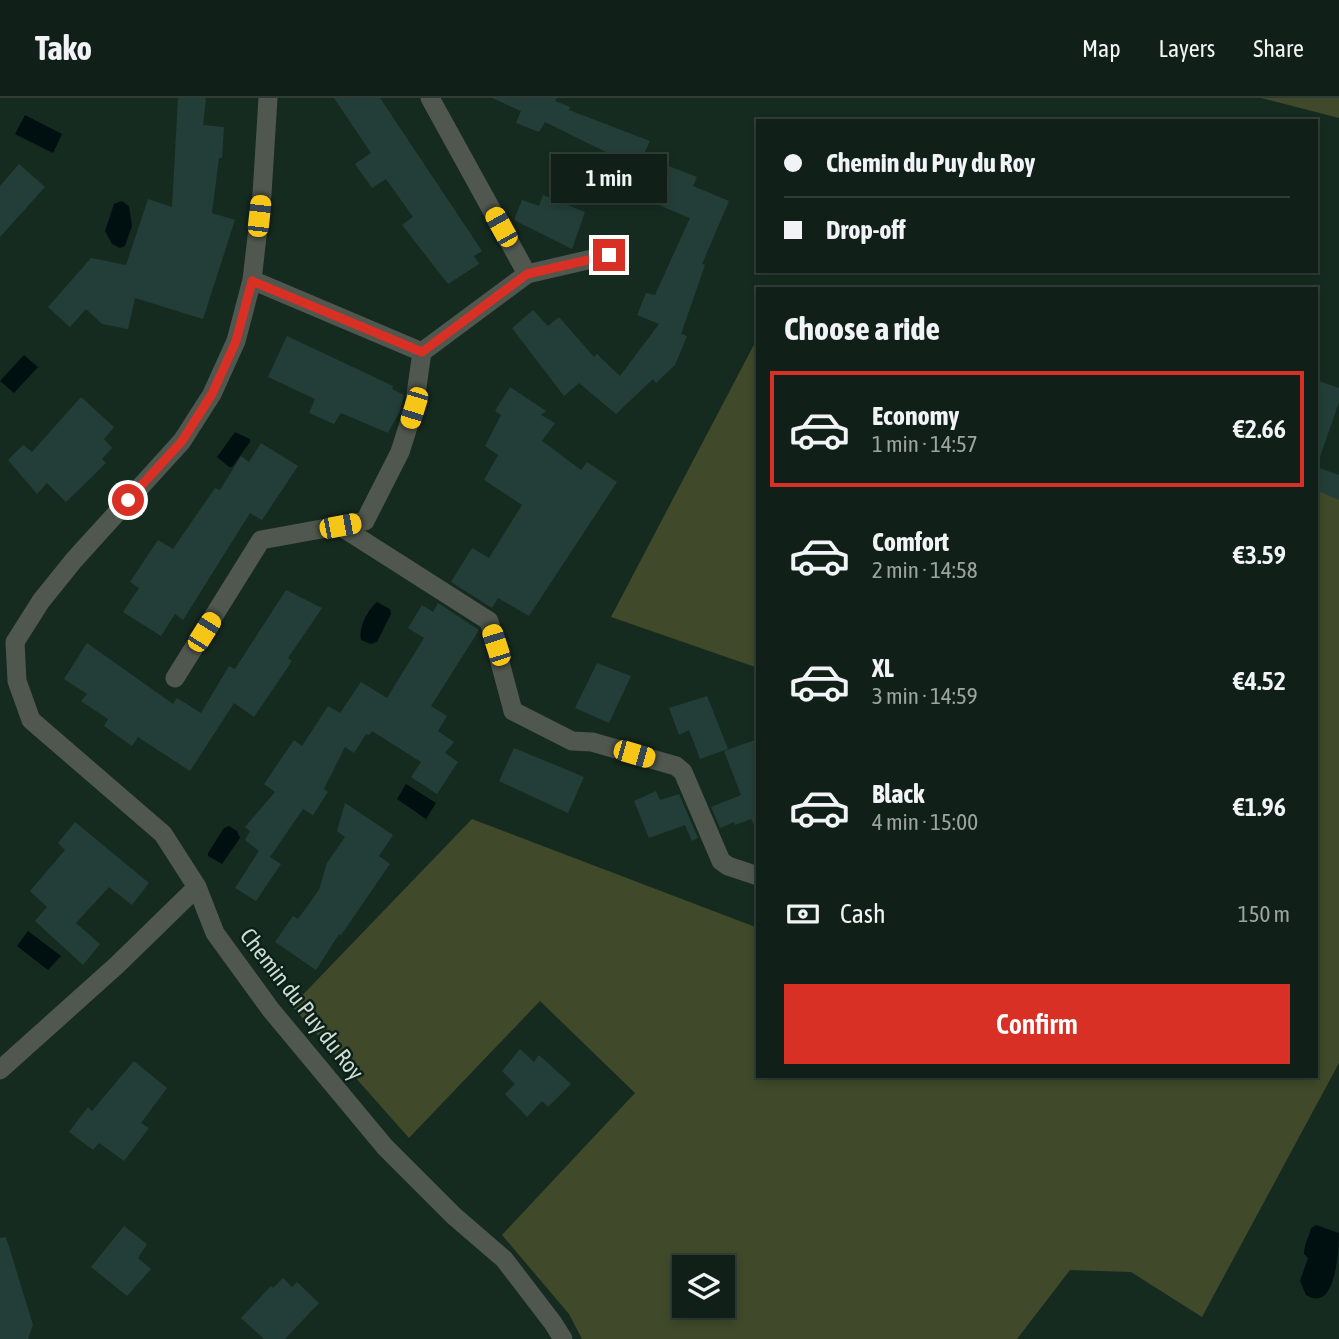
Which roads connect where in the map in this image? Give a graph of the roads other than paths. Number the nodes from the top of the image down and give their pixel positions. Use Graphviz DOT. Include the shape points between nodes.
graph roads {
  1 [pos="268,98"];
  2 [pos="430,98"];
  3 [pos="609,255"];
  4 [pos="527,274"];
  5 [pos="252,281"];
  6 [pos="422,352"];
  7 [pos="340,526"];
  8 [pos="15,642"];
  9 [pos="0,661"];
  10 [pos="175,678"];
  11 [pos="756,875"];
  12 [pos="197,887"];
  13 [pos="0,1070"];
  14 [pos="563,1339"];
  1 -- 5 [label="street"];
  2 -- 4 [label="street"];
  3 -- 4 [label="street"];
  4 -- 6 [label="street"];
  5 -- 6 [label="street"];
  5 -- 8 [label="street" via="236,341 212,394 182,441 74,559"];
  6 -- 7 [label="street" via="414,408 400,452 365,521"];
  7 -- 10 [label="street" via="261,540"];
  7 -- 11 [label="street" via="489,621 513,711 572,741 593,742 676,766 683,772 721,861"];
  8 -- 9 [label="street"];
  8 -- 12 [label="street, Chemin du Puy du Roy" via="17,681 31,720 163,834"];
  12 -- 13 [label="street"];
  12 -- 14 [label="street, Chemin du Puy du Roy" via="215,933 271,1010 385,1147 504,1259"];
}
